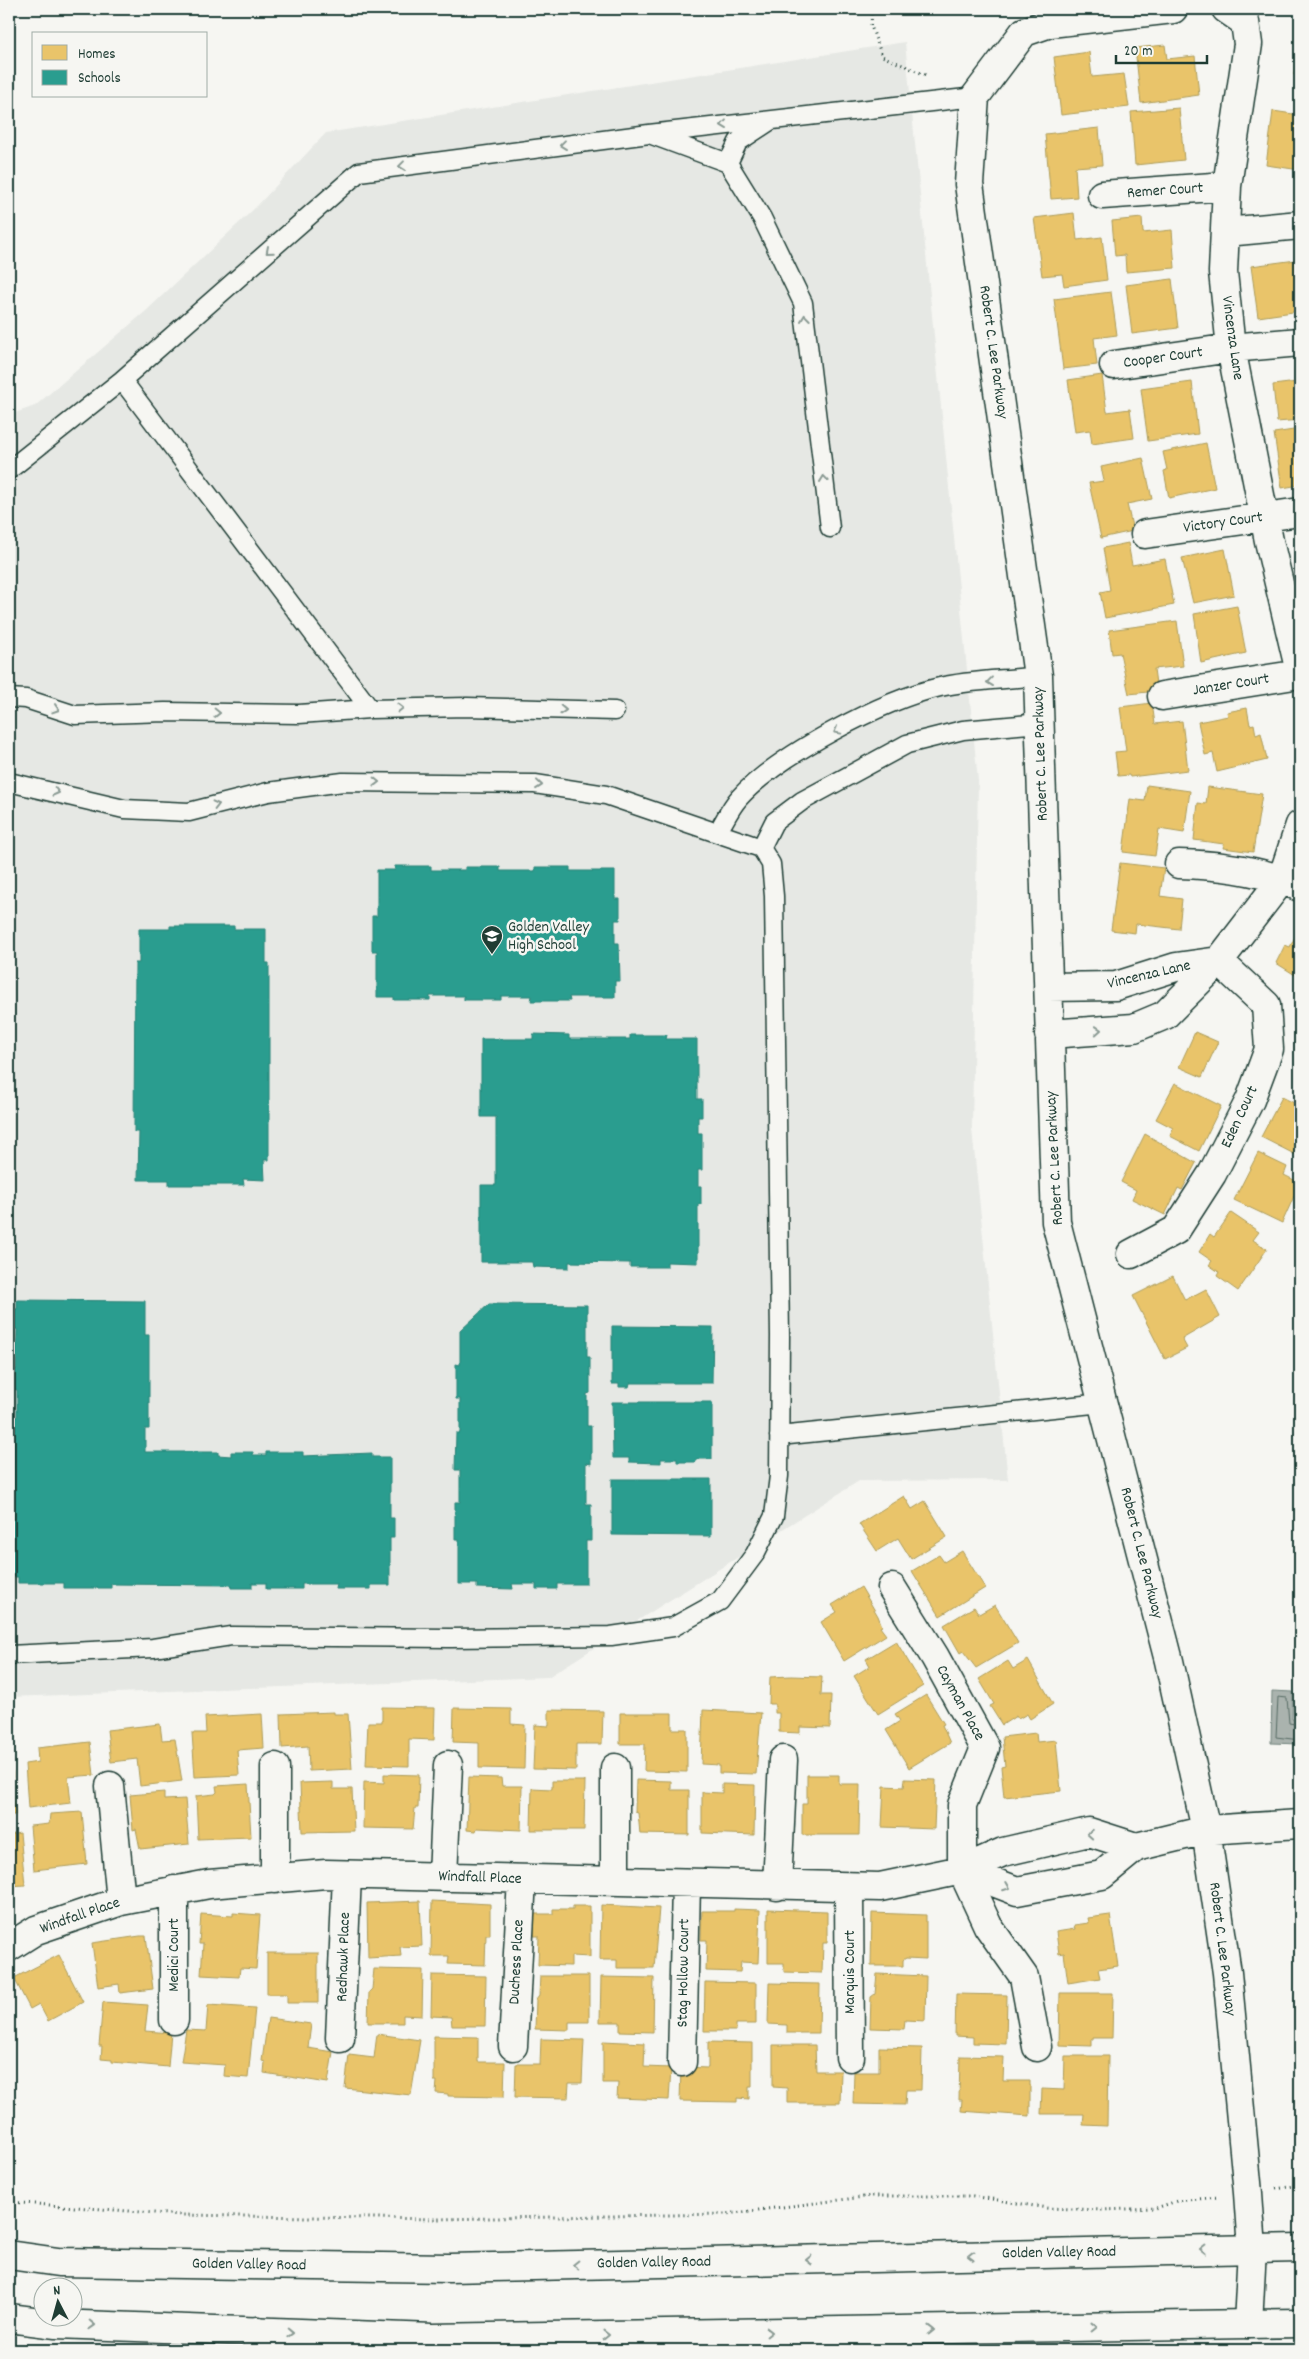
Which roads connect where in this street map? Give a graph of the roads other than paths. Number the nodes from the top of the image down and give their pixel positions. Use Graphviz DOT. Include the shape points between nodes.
graph roads {
  1 [pos="1173,9"];
  2 [pos="1226,9"];
  3 [pos="976,97"];
  4 [pos="772,119"];
  5 [pos="649,134"];
  6 [pos="728,163"];
  7 [pos="1227,186"];
  8 [pos="1102,195"];
  9 [pos="1300,225"];
  10 [pos="1226,232"];
  11 [pos="1300,342"];
  12 [pos="1231,348"];
  13 [pos="1114,365"];
  14 [pos="122,380"];
  15 [pos="9,470"];
  16 [pos="1300,512"];
  17 [pos="1265,517"];
  18 [pos="830,528"];
  19 [pos="1145,534"];
  20 [pos="1300,673"];
  21 [pos="1038,676"];
  22 [pos="1162,696"];
  23 [pos="9,698"];
  24 [pos="370,709"];
  25 [pos="616,712"];
  26 [pos="1040,723"];
  27 [pos="9,782"];
  28 [pos="1300,825"];
  29 [pos="717,833"];
  30 [pos="761,848"];
  31 [pos="1179,864"];
  32 [pos="1291,883"];
  33 [pos="1219,961"];
  34 [pos="1048,988"];
  35 [pos="1049,1034"];
  36 [pos="1131,1254"];
  37 [pos="1103,1403"];
  38 [pos="779,1436"];
  39 [pos="892,1588"];
  40 [pos="9,1655"];
  41 [pos="783,1760"];
  42 [pos="448,1765"];
  43 [pos="275,1767"];
  44 [pos="614,1768"];
  45 [pos="110,1786"];
  46 [pos="1300,1824"];
  47 [pos="1206,1830"];
  48 [pos="1136,1847"];
  49 [pos="962,1870"];
  50 [pos="348,1875"];
  51 [pos="443,1876"];
  52 [pos="275,1879"];
  53 [pos="522,1879"];
  54 [pos="615,1882"];
  55 [pos="686,1884"];
  56 [pos="777,1886"];
  57 [pos="849,1887"];
  58 [pos="174,1890"];
  59 [pos="121,1901"];
  60 [pos="9,1947"];
  61 [pos="174,2020"];
  62 [pos="340,2038"];
  63 [pos="513,2046"];
  64 [pos="1038,2047"];
  65 [pos="850,2057"];
  66 [pos="682,2062"];
  67 [pos="1300,2248"];
  68 [pos="1252,2249"];
  69 [pos="9,2255"];
  70 [pos="9,2318"];
  71 [pos="1300,2323"];
  72 [pos="1248,2324"];
  73 [pos="258,2341"];
  1 -- 3 [label="street" via="1050,22 1024,32"];
  2 -- 7 [label="street, Vincenza Lane" via="1245,22 1248,44"];
  3 -- 4 [label="lane"];
  3 -- 21 [label="street, Robert C. Lee Parkway" via="969,184"];
  4 -- 5 [label="lane, one-way"];
  4 -- 6 [label="lane" via="738,142"];
  5 -- 6 [label="lane"];
  5 -- 14 [label="lane, one-way" via="359,172"];
  18 -- 6 [label="lane, one-way" via="803,303 762,218"];
  7 -- 8 [label="street, Remer Court"];
  7 -- 10 [label="street, Vincenza Lane"];
  9 -- 10 [label="street"];
  10 -- 12 [label="street, Vincenza Lane" via="1223,272"];
  11 -- 12 [label="street, Cooper Court"];
  12 -- 13 [label="street, Cooper Court"];
  12 -- 17 [label="street, Vincenza Lane"];
  14 -- 15 [label="lane"];
  14 -- 24 [label="lane"];
  16 -- 17 [label="street, Victory Court"];
  17 -- 19 [label="street, Victory Court"];
  17 -- 20 [label="street, Vincenza Lane"];
  20 -- 22 [label="street, Janzer Court"];
  21 -- 26 [label="street, Robert C. Lee Parkway"];
  21 -- 29 [label="lane, one-way" via="940,687 881,706 798,752 758,780 738,799"];
  23 -- 24 [label="lane, one-way" via="26,699 75,715 165,712 299,714"];
  24 -- 25 [label="lane, one-way" via="467,707"];
  26 -- 30 [label="lane" via="963,730 906,744 802,801 774,822"];
  26 -- 34 [label="street, Robert C. Lee Parkway"];
  27 -- 29 [label="lane, one-way" via="124,809 189,812 268,792 343,782 535,784 606,795"];
  28 -- 32 [label="street, Vincenza Lane"];
  29 -- 30 [label="lane"];
  30 -- 38 [label="lane" via="771,864 774,896"];
  31 -- 32 [label="street" via="1219,864"];
  32 -- 33 [label="street, Vincenza Lane"];
  33 -- 34 [label="street, Vincenza Lane" via="1176,967 1116,986"];
  35 -- 33 [label="street, Vincenza Lane, one-way" via="1134,1028 1165,1014"];
  33 -- 36 [label="street, Eden Court" via="1266,1006 1269,1049 1250,1100 1220,1158 1176,1230"];
  34 -- 35 [label="street, Robert C. Lee Parkway"];
  35 -- 37 [label="street, Robert C. Lee Parkway" via="1056,1222"];
  37 -- 38 [label="lane"];
  37 -- 47 [label="street, Robert C. Lee Parkway" via="1169,1660"];
  38 -- 40 [label="lane" via="774,1516 755,1554 720,1601 673,1627 602,1636 231,1636 153,1648"];
  39 -- 49 [label="street, Cayman Place" via="985,1748 962,1804"];
  41 -- 56 [label="street"];
  42 -- 51 [label="street"];
  43 -- 52 [label="street"];
  44 -- 54 [label="street"];
  45 -- 59 [label="street"];
  46 -- 47 [label="street"];
  47 -- 48 [label="street"];
  47 -- 68 [label="street, Robert C. Lee Parkway" via="1227,1973"];
  48 -- 49 [label="street, Windfall Place, one-way" via="1089,1832 1003,1852"];
  49 -- 48 [label="street, one-way" via="1017,1891 1102,1875"];
  49 -- 57 [label="street, Windfall Place" via="880,1887"];
  49 -- 64 [label="street, Cayman Place" via="988,1926 1024,1977"];
  50 -- 51 [label="street, Windfall Place"];
  50 -- 52 [label="street, Windfall Place"];
  50 -- 62 [label="street, Redhawk Place"];
  51 -- 53 [label="street, Windfall Place"];
  52 -- 58 [label="street, Windfall Place"];
  53 -- 54 [label="street, Windfall Place"];
  53 -- 63 [label="street, Duchess Place"];
  54 -- 55 [label="street, Windfall Place"];
  55 -- 56 [label="street, Windfall Place"];
  55 -- 66 [label="street, Stag Hollow Court"];
  56 -- 57 [label="street, Windfall Place"];
  57 -- 65 [label="street, Marquis Court"];
  58 -- 59 [label="street, Windfall Place"];
  58 -- 61 [label="street, Medici Court"];
  59 -- 60 [label="street, Windfall Place" via="36,1930"];
  67 -- 68 [label="street, Golden Valley Road"];
  68 -- 69 [label="street, Golden Valley Road, one-way" via="449,2268 58,2262"];
  68 -- 72 [label="street, Robert C. Lee Parkway"];
  70 -- 73 [label="street, one-way"];
  71 -- 72 [label="street"];
  73 -- 72 [label="street, one-way"];
}
